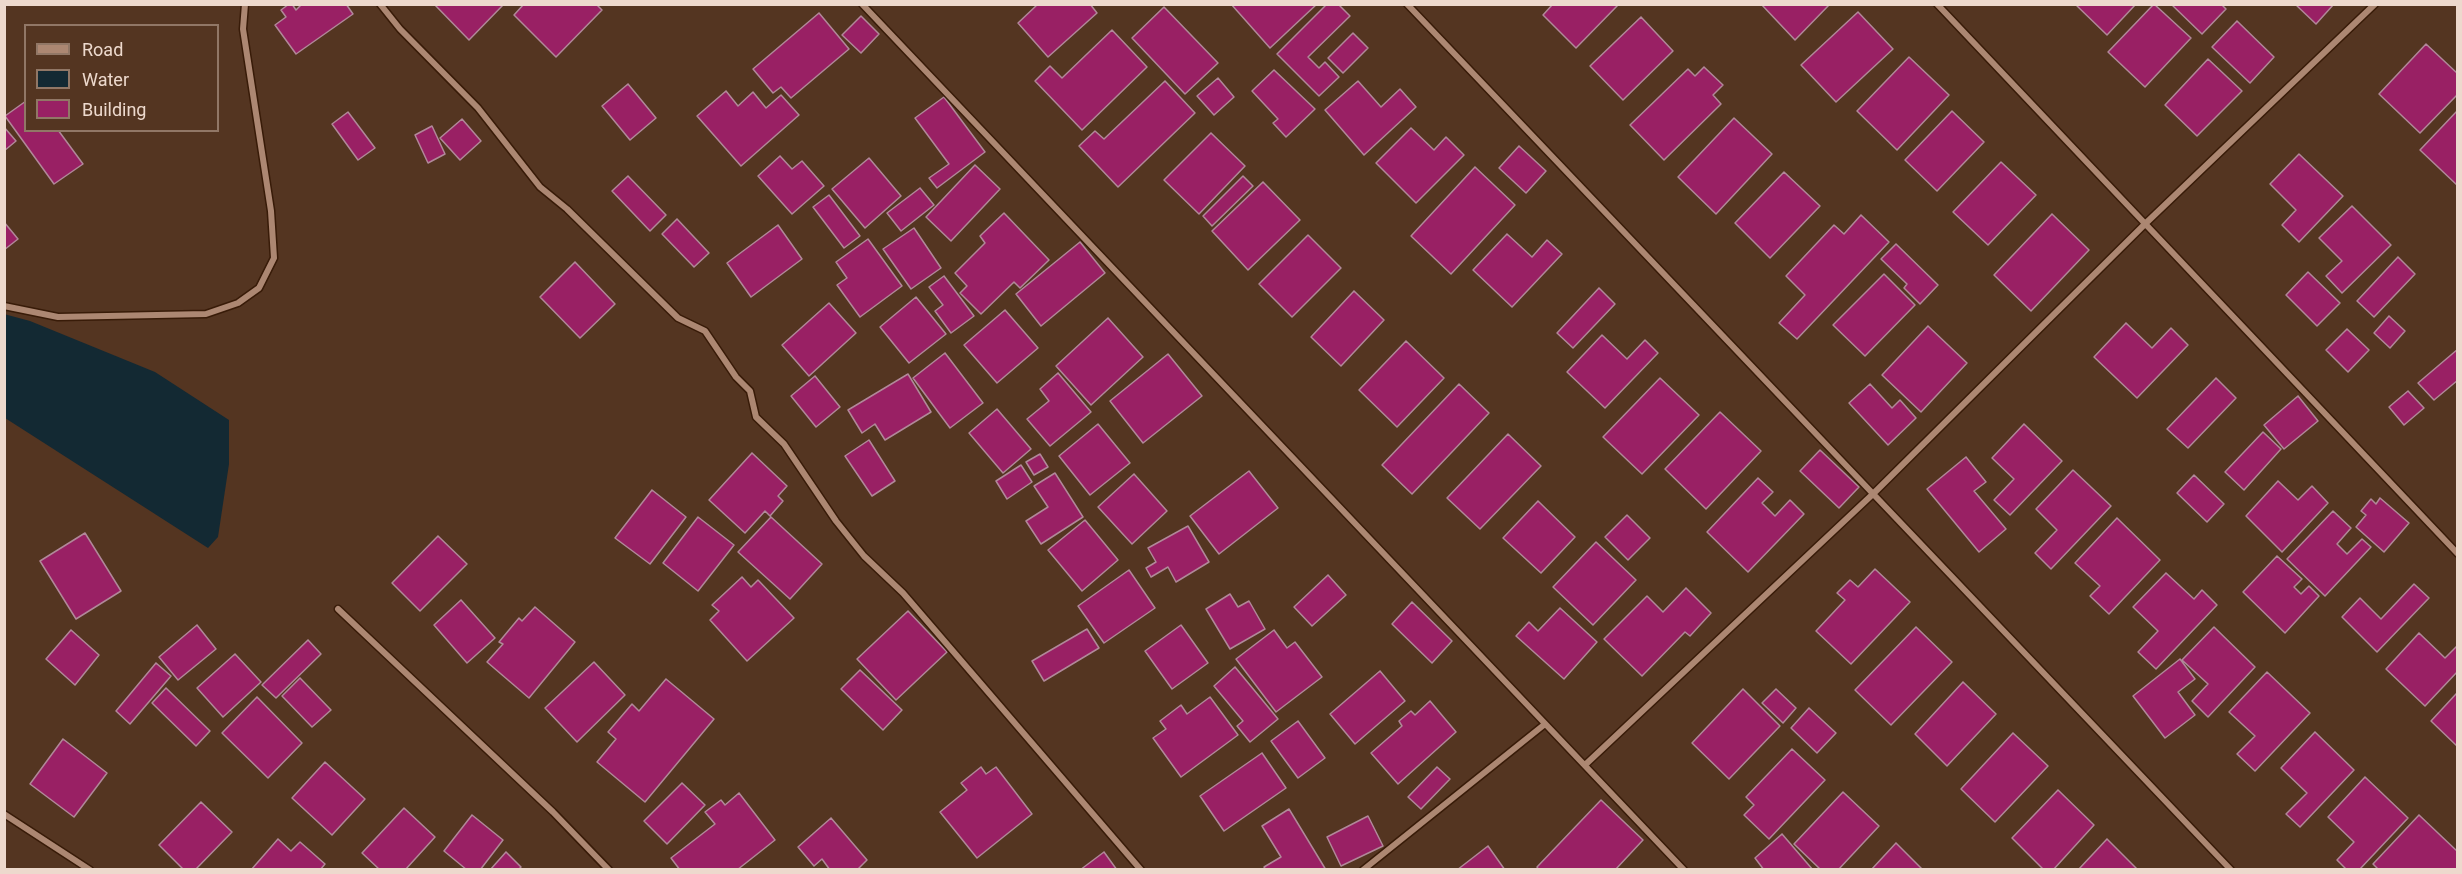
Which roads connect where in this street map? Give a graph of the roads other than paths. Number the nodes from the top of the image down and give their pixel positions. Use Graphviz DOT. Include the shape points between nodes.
graph roads {
  1 [pos="244,4"];
  2 [pos="380,4"];
  3 [pos="862,4"];
  4 [pos="1407,4"];
  5 [pos="1937,4"];
  6 [pos="2375,4"];
  7 [pos="2145,225"];
  8 [pos="4,306"];
  9 [pos="1874,493"];
  10 [pos="2457,554"];
  11 [pos="338,609"];
  12 [pos="1545,724"];
  13 [pos="1585,765"];
  14 [pos="4,814"];
  15 [pos="90,870"];
  16 [pos="609,870"];
  17 [pos="1141,870"];
  18 [pos="1363,870"];
  19 [pos="1684,870"];
  20 [pos="2231,870"];
  1 -- 8 [label="street" via="243,29 271,211 274,258 259,288 238,303 206,314 58,317"];
  2 -- 17 [label="street" via="478,108 540,187 678,318 705,331 750,391 756,417 784,444 857,547 903,593"];
  3 -- 12 [label="street"];
  4 -- 9 [label="street"];
  5 -- 7 [label="street"];
  6 -- 7 [label="street"];
  7 -- 9 [label="street"];
  7 -- 10 [label="street"];
  9 -- 13 [label="street"];
  9 -- 20 [label="street"];
  11 -- 16 [label="street"];
  12 -- 13 [label="street"];
  12 -- 18 [label="street"];
  13 -- 19 [label="street"];
  14 -- 15 [label="street"];
}
